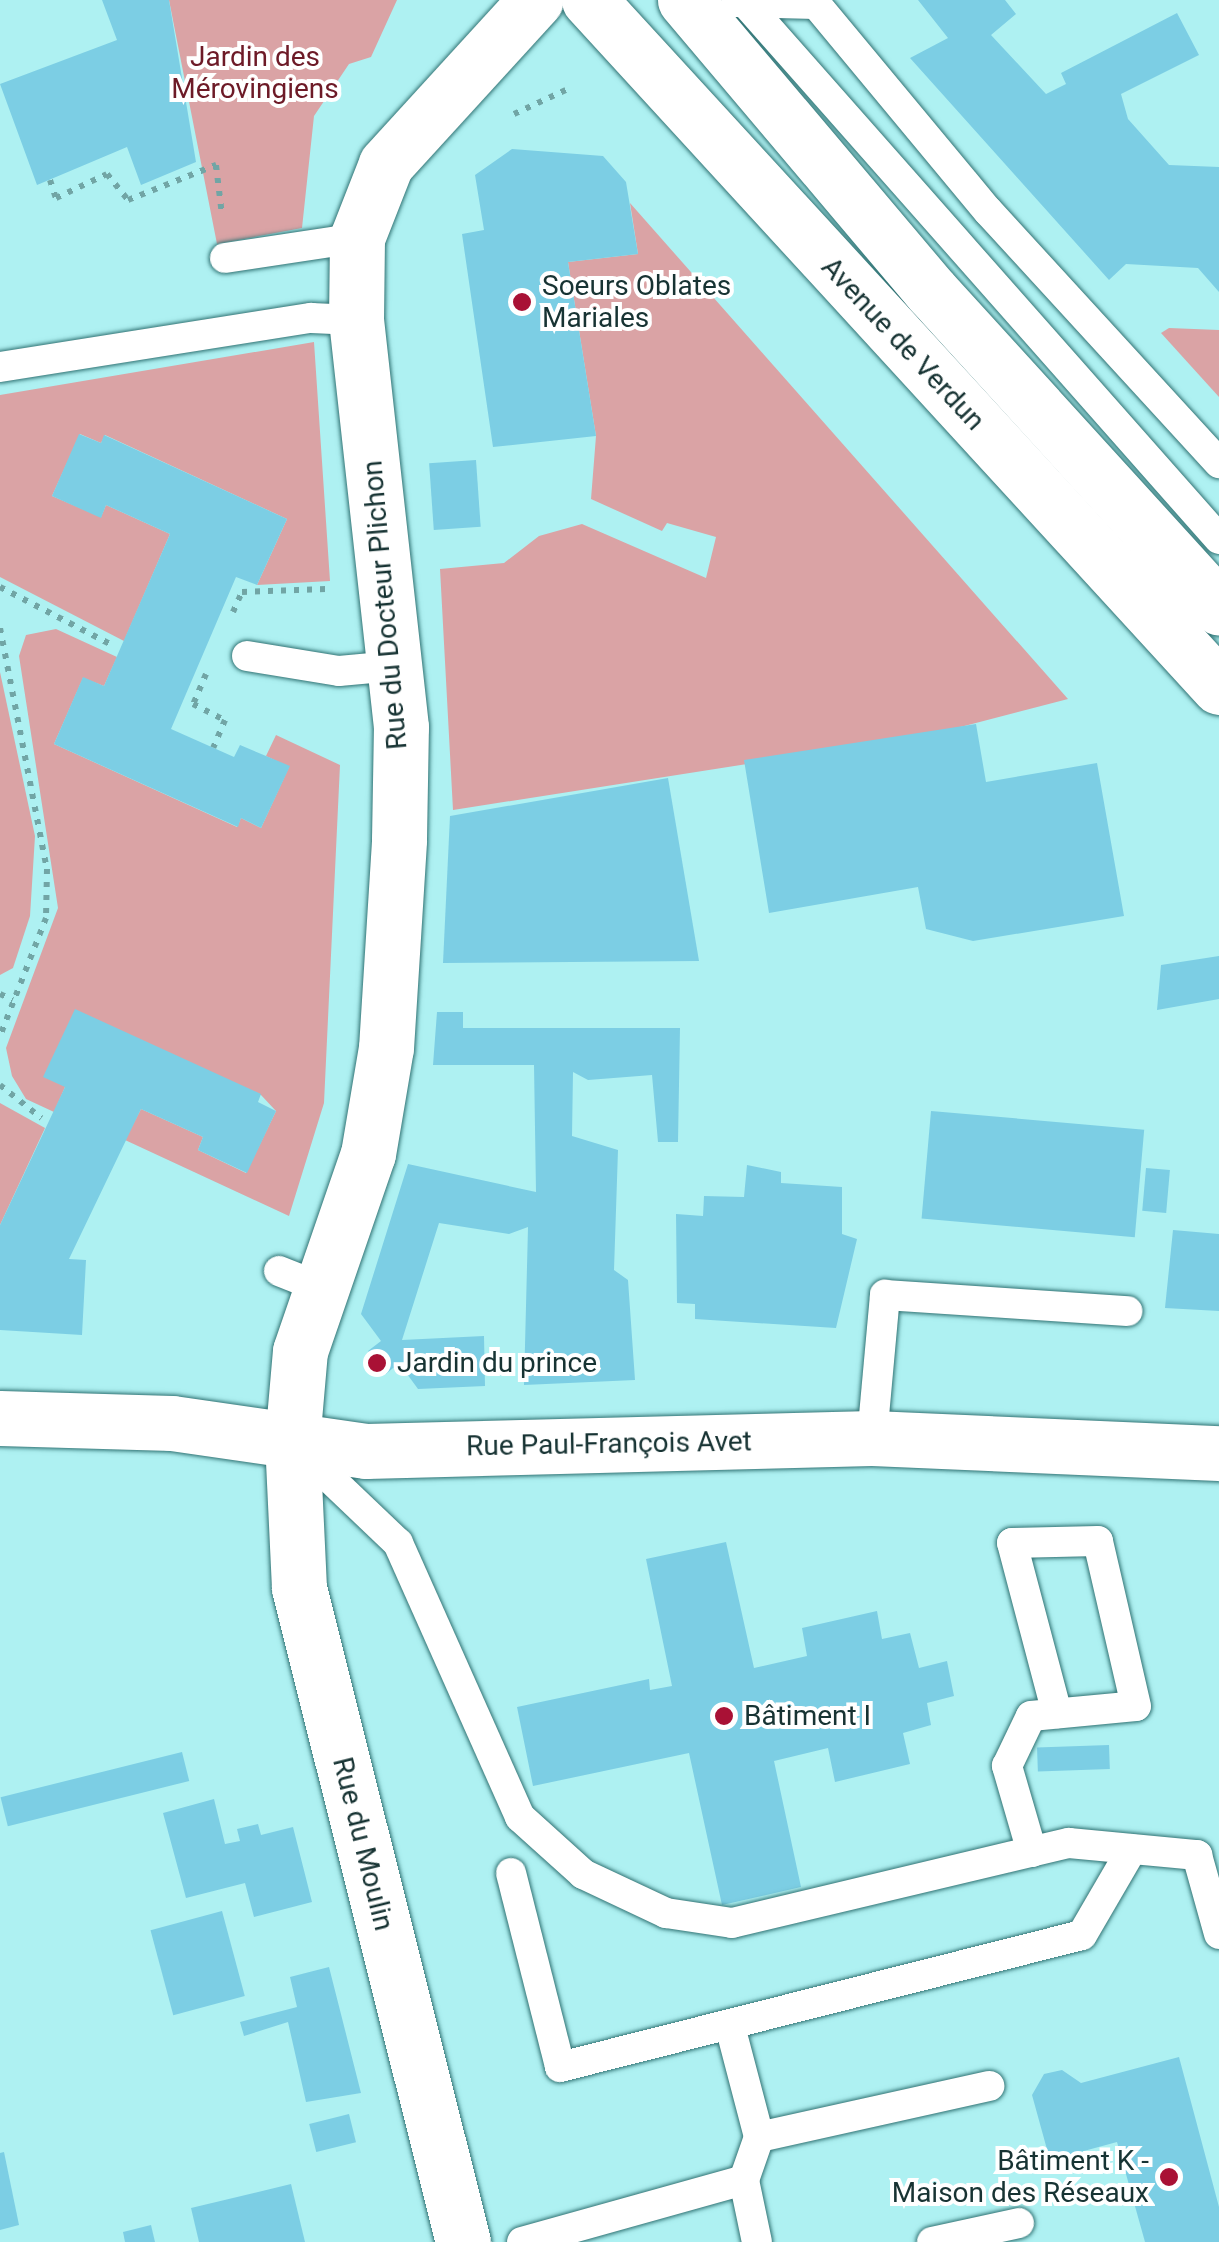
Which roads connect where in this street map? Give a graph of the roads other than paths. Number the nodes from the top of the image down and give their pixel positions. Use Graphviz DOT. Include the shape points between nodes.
graph roads {
  1 [pos="536,0"];
  2 [pos="589,0"];
  3 [pos="685,0"];
  4 [pos="740,2"];
  5 [pos="356,238"];
  6 [pos="225,248"];
  7 [pos="356,320"];
  8 [pos="0,367"];
  9 [pos="1219,463"];
  10 [pos="1219,539"];
  11 [pos="1219,608"];
  12 [pos="247,656"];
  13 [pos="394,666"];
  14 [pos="1219,687"];
  15 [pos="1127,1311"];
  16 [pos="0,1418"];
  17 [pos="872,1438"];
  18 [pos="292,1442"];
  19 [pos="1219,1453"];
  20 [pos="1057,1713"];
  21 [pos="1132,1849"];
  22 [pos="1032,1852"];
  23 [pos="512,1873"];
  24 [pos="1219,1934"];
  25 [pos="731,2030"];
  26 [pos="989,2086"];
  27 [pos="759,2137"];
  28 [pos="744,2180"];
  29 [pos="1019,2223"];
  30 [pos="464,2242"];
  31 [pos="522,2242"];
  32 [pos="757,2242"];
  33 [pos="932,2242"];
  1 -- 5 [label="street, Rue du Docteur Plichon" via="386,164"];
  2 -- 14 [label="street, Avenue de Verdun"];
  3 -- 11 [label="street, Avenue de Verdun" via="931,291"];
  4 -- 9 [label="lane" via="816,4 988,211"];
  4 -- 10 [label="lane"];
  5 -- 6 [label="lane"];
  5 -- 7 [label="street, Rue du Docteur Plichon"];
  7 -- 8 [label="lane" via="311,318"];
  7 -- 13 [label="street, Rue du Docteur Plichon"];
  12 -- 13 [label="lane" via="340,671"];
  13 -- 18 [label="street, Rue du Docteur Plichon" via="399,839 386,1048 368,1154 300,1280"];
  15 -- 17 [label="lane" via="885,1295"];
  16 -- 18 [label="street, Rue Paul-François Avet" via="172,1423"];
  17 -- 18 [label="street, Rue Paul-François Avet" via="366,1451"];
  17 -- 19 [label="street, Rue Paul-François Avet"];
  18 -- 22 [label="lane" via="398,1543 520,1817 583,1874 666,1914 732,1922"];
  18 -- 30 [label="street, Rue du Moulin" via="299,1588"];
  20 -- 20 [label="lane" via="1136,1706 1098,1541 1012,1543"];
  20 -- 22 [label="lane" via="1030,1716 1007,1766"];
  21 -- 22 [label="lane" via="1069,1843"];
  21 -- 24 [label="lane" via="1197,1855"];
  21 -- 25 [label="lane" via="1082,1935"];
  23 -- 25 [label="lane" via="560,2068"];
  25 -- 27 [label="lane"];
  26 -- 27 [label="lane"];
  27 -- 28 [label="lane"];
  28 -- 31 [label="lane"];
  28 -- 32 [label="lane"];
  29 -- 33 [label="lane"];
}
